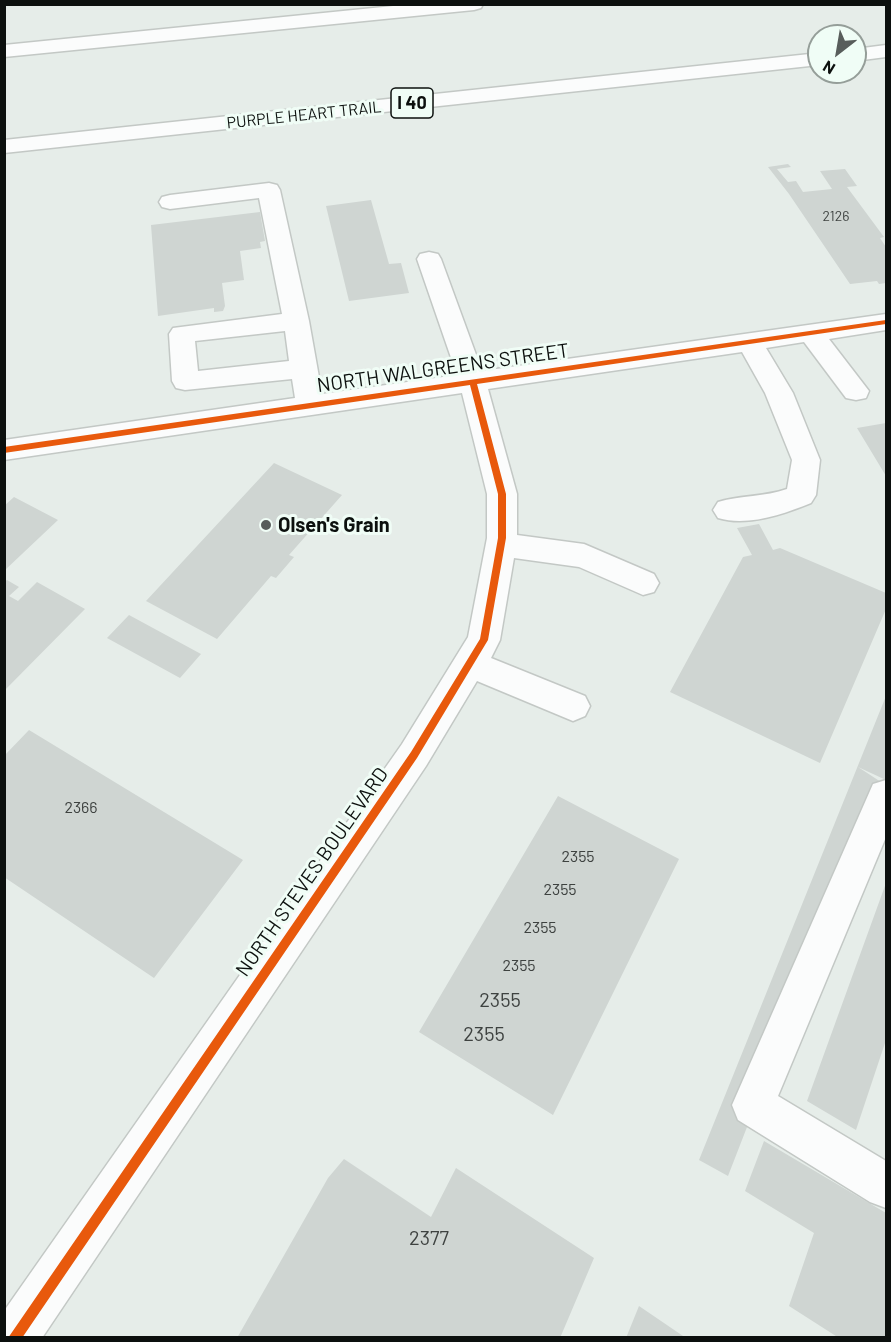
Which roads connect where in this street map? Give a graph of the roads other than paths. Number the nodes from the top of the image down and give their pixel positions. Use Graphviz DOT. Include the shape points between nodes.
graph roads {
  1 [pos="474,4"];
  2 [pos="4,51"];
  3 [pos="886,51"];
  4 [pos="867,53"];
  5 [pos="807,59"];
  6 [pos="4,147"];
  7 [pos="170,202"];
  8 [pos="429,259"];
  9 [pos="296,321"];
  10 [pos="886,322"];
  11 [pos="810,333"];
  12 [pos="750,342"];
  13 [pos="304,369"];
  14 [pos="473,382"];
  15 [pos="856,391"];
  16 [pos="310,406"];
  17 [pos="4,450"];
  18 [pos="728,510"];
  19 [pos="501,545"];
  20 [pos="643,583"];
  21 [pos="470,664"];
  22 [pos="573,706"];
  23 [pos="885,802"];
  24 [pos="886,1186"];
  25 [pos="14,1338"];
  1 -- 2 [label="main road"];
  3 -- 4 [label="main road"];
  5 -- 6 [label="main road, PURPLE HEART TRAIL / I 40"];
  7 -- 9 [label="main road" via="269,190"];
  8 -- 14 [label="main road, NORTH STEVES BOULEVARD"];
  9 -- 13 [label="main road"];
  9 -- 13 [label="main road" via="182,334 185,381"];
  10 -- 11 [label="main road, NORTH WALGREENS STREET"];
  11 -- 12 [label="main road, NORTH WALGREENS STREET"];
  11 -- 15 [label="main road"];
  12 -- 14 [label="main road, NORTH WALGREENS STREET"];
  12 -- 18 [label="main road" via="779,393 806,460 801,495 776,505"];
  13 -- 16 [label="main road"];
  14 -- 16 [label="main road, NORTH WALGREENS STREET"];
  14 -- 19 [label="main road, NORTH STEVES BOULEVARD" via="502,494"];
  16 -- 17 [label="main road, NORTH WALGREENS STREET"];
  19 -- 20 [label="main road" via="584,556"];
  19 -- 21 [label="main road, NORTH STEVES BOULEVARD" via="484,640"];
  21 -- 22 [label="main road"];
  21 -- 25 [label="main road, NORTH STEVES BOULEVARD" via="414,755"];
  23 -- 24 [label="main road" via="753,1105"];
}
